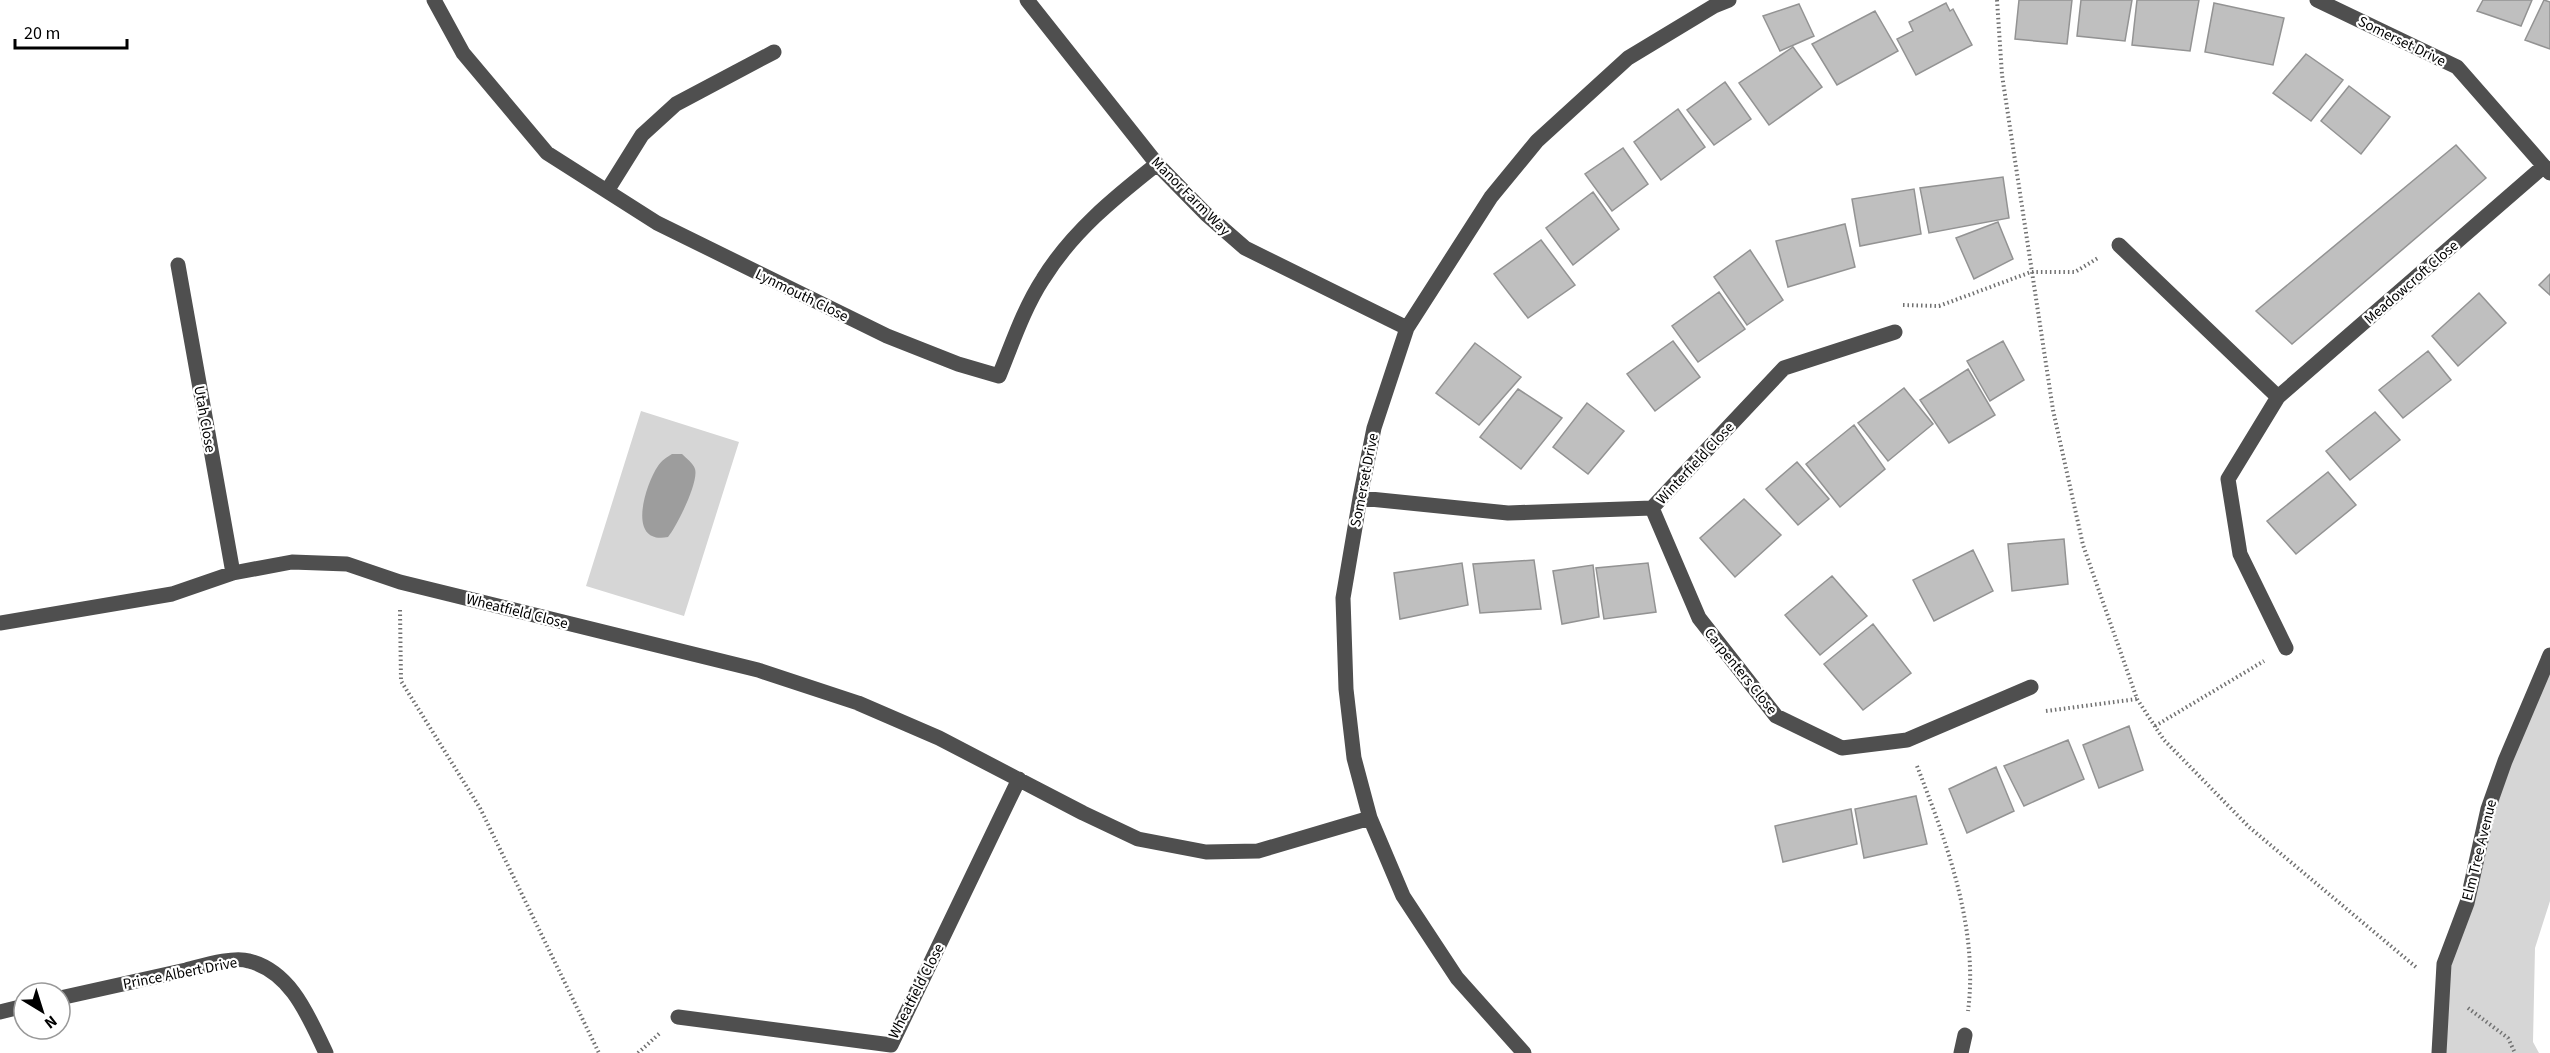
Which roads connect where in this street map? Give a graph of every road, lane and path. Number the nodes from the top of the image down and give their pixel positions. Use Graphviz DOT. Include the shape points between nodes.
graph roads {
  1 [pos="434,0"];
  2 [pos="1027,0"];
  3 [pos="1729,0"];
  4 [pos="1997,0"];
  5 [pos="2317,0"];
  6 [pos="774,52"];
  7 [pos="1157,164"];
  8 [pos="2547,170"];
  9 [pos="607,191"];
  10 [pos="2119,245"];
  11 [pos="178,265"];
  12 [pos="2031,272"];
  13 [pos="1407,328"];
  14 [pos="1895,332"];
  15 [pos="2278,397"];
  16 [pos="1360,498"];
  17 [pos="1652,508"];
  18 [pos="233,573"];
  19 [pos="400,582"];
  20 [pos="0,623"];
  21 [pos="2286,648"];
  22 [pos="2550,655"];
  23 [pos="2031,687"];
  24 [pos="2137,699"];
  25 [pos="2155,726"];
  26 [pos="1907,740"];
  27 [pos="1019,779"];
  28 [pos="1370,818"];
  29 [pos="2442,989"];
  30 [pos="72,995"];
  31 [pos="678,1017"];
  32 [pos="1965,1035"];
  33 [pos="326,1053"];
  34 [pos="599,1053"];
  35 [pos="1524,1053"];
  36 [pos="1961,1053"];
  37 [pos="2439,1053"];
  38 [pos="2516,1053"];
  1 -- 9 [label="street, Lynmouth Close" via="463,53 547,153"];
  2 -- 7 [label="street, Manor Farm Way"];
  3 -- 13 [label="street, Somerset Drive" via="1628,58 1537,141 1491,197"];
  4 -- 12 [label="path" via="2002,75"];
  5 -- 8 [label="street, Somerset Drive" via="2457,67"];
  6 -- 9 [label="street" via="676,104 642,135"];
  7 -- 9 [label="street, Lynmouth Close" via="1099,211 1067,245 1042,280 999,376 887,336 657,223"];
  7 -- 13 [label="street, Manor Farm Way" via="1245,248"];
  8 -- 15 [label="street, Meadowcroft Close"];
  10 -- 12 [label="path" via="2075,272"];
  10 -- 15 [label="street"];
  11 -- 18 [label="street, Utah Close"];
  12 -- 14 [label="path" via="1939,306 1891,304"];
  12 -- 24 [label="path" via="2053,410 2083,545"];
  13 -- 16 [label="street, Somerset Drive" via="1374,428"];
  14 -- 17 [label="street, Winterfield Close" via="1784,368"];
  15 -- 21 [label="street, Meadowcroft Close" via="2228,478 2240,554"];
  16 -- 17 [label="street, Winterfield Close" via="1508,513"];
  16 -- 28 [label="street, Somerset Drive" via="1343,598 1346,689 1354,758"];
  17 -- 26 [label="street, Carpenters Close" via="1699,618 1776,716 1842,748"];
  18 -- 19 [label="street, Wheatfield Close" via="292,562 346,564"];
  18 -- 20 [label="street, Wheatfield Close" via="172,594"];
  19 -- 27 [label="street, Wheatfield Close" via="758,670 858,703"];
  19 -- 34 [label="path" via="401,681 480,808"];
  21 -- 25 [label="path"];
  22 -- 29 [label="street, Elm Tree Avenue" via="2488,809 2467,903 2444,964"];
  23 -- 24 [label="path" via="2046,711"];
  23 -- 26 [label="street, Carpenters Close"];
  24 -- 25 [label="path"];
  25 -- 29 [label="path" via="2249,827"];
  26 -- 32 [label="path" via="1959,883 1972,982"];
  27 -- 28 [label="street, Wheatfield Close" via="1138,839 1206,852 1257,850"];
  27 -- 31 [label="street, Wheatfield Close" via="891,1045"];
  28 -- 35 [label="street, Somerset Drive" via="1402,896 1457,978"];
  29 -- 37 [label="street, Elm Tree Avenue"];
  29 -- 38 [label="path" via="2508,1038"];
  30 -- 33 [label="street, Prince Albert Drive" via="220,962 248,960 291,988"];
  32 -- 36 [label="street"];
}
